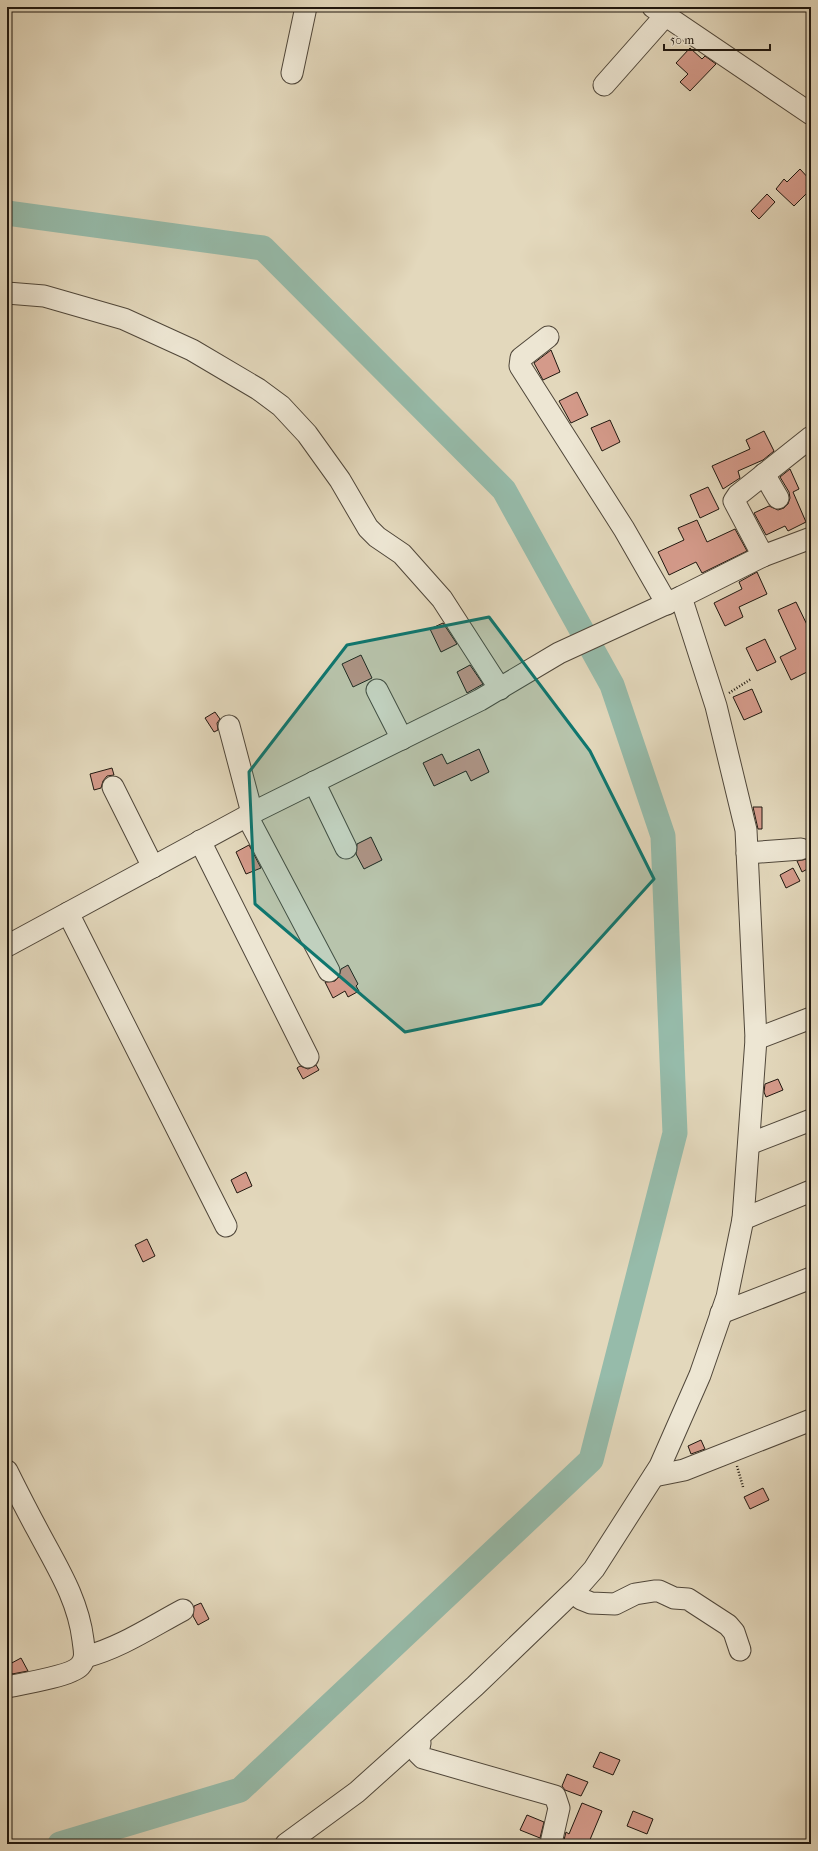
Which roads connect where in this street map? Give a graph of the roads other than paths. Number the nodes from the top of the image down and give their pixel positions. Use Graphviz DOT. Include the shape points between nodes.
graph roads {
  1 [pos="306,7"];
  2 [pos="659,11"];
  3 [pos="292,73"];
  4 [pos="604,85"];
  5 [pos="811,114"];
  6 [pos="7,293"];
  7 [pos="548,337"];
  8 [pos="811,437"];
  9 [pos="764,474"];
  10 [pos="778,498"];
  11 [pos="811,538"];
  12 [pos="763,556"];
  13 [pos="674,600"];
  14 [pos="500,689"];
  15 [pos="377,690"];
  16 [pos="229,726"];
  17 [pos="402,739"];
  18 [pos="314,782"];
  19 [pos="113,787"];
  20 [pos="249,815"];
  21 [pos="200,841"];
  22 [pos="346,848"];
  23 [pos="801,850"];
  24 [pos="747,853"];
  25 [pos="153,867"];
  26 [pos="68,913"];
  27 [pos="7,946"];
  28 [pos="329,971"];
  29 [pos="811,1018"];
  30 [pos="756,1039"];
  31 [pos="308,1057"];
  32 [pos="811,1120"];
  33 [pos="749,1144"];
  34 [pos="811,1191"];
  35 [pos="743,1219"];
  36 [pos="226,1226"];
  37 [pos="811,1278"];
  38 [pos="721,1313"];
  39 [pos="811,1420"];
  40 [pos="7,1471"];
  41 [pos="654,1476"];
  42 [pos="575,1591"];
  43 [pos="183,1610"];
  44 [pos="740,1650"];
  45 [pos="85,1657"];
  46 [pos="7,1687"];
  47 [pos="418,1738"];
  48 [pos="551,1843"];
  49 [pos="286,1844"];
  1 -- 3 [label="street"];
  2 -- 4 [label="street"];
  2 -- 5 [label="street"];
  6 -- 14 [label="street" via="44,296 124,320 192,350 258,389 281,406 308,434 340,480 368,528 402,554 442,599"];
  7 -- 13 [label="street" via="521,358 520,366 624,529"];
  8 -- 9 [label="street"];
  9 -- 10 [label="street"];
  9 -- 12 [label="street" via="734,501"];
  11 -- 12 [label="street"];
  12 -- 13 [label="street"];
  13 -- 14 [label="street" via="560,653"];
  13 -- 24 [label="street" via="714,697 746,830"];
  14 -- 17 [label="street"];
  15 -- 17 [label="street"];
  16 -- 20 [label="street"];
  17 -- 18 [label="street"];
  18 -- 20 [label="street"];
  18 -- 22 [label="street"];
  19 -- 25 [label="street"];
  20 -- 21 [label="street"];
  20 -- 28 [label="street"];
  21 -- 25 [label="street"];
  21 -- 31 [label="street"];
  23 -- 24 [label="street"];
  24 -- 30 [label="street"];
  25 -- 26 [label="street"];
  26 -- 27 [label="street"];
  26 -- 36 [label="street"];
  29 -- 30 [label="street"];
  30 -- 33 [label="street"];
  32 -- 33 [label="street"];
  33 -- 35 [label="street"];
  34 -- 35 [label="street"];
  35 -- 38 [label="street" via="727,1297"];
  37 -- 38 [label="street"];
  38 -- 41 [label="street" via="700,1375"];
  39 -- 41 [label="street" via="684,1470"];
  40 -- 45 [label="street" via="72,1596 82,1628"];
  41 -- 42 [label="street" via="594,1569"];
  42 -- 44 [label="street" via="581,1600 608,1605 635,1594 654,1592 688,1599 728,1625 734,1632"];
  42 -- 47 [label="street"];
  43 -- 45 [label="street" via="125,1642"];
  45 -- 46 [label="street" via="79,1667 71,1671"];
  47 -- 48 [label="street" via="418,1753 422,1758 555,1796 559,1808"];
  47 -- 49 [label="street" via="357,1792"];
}
